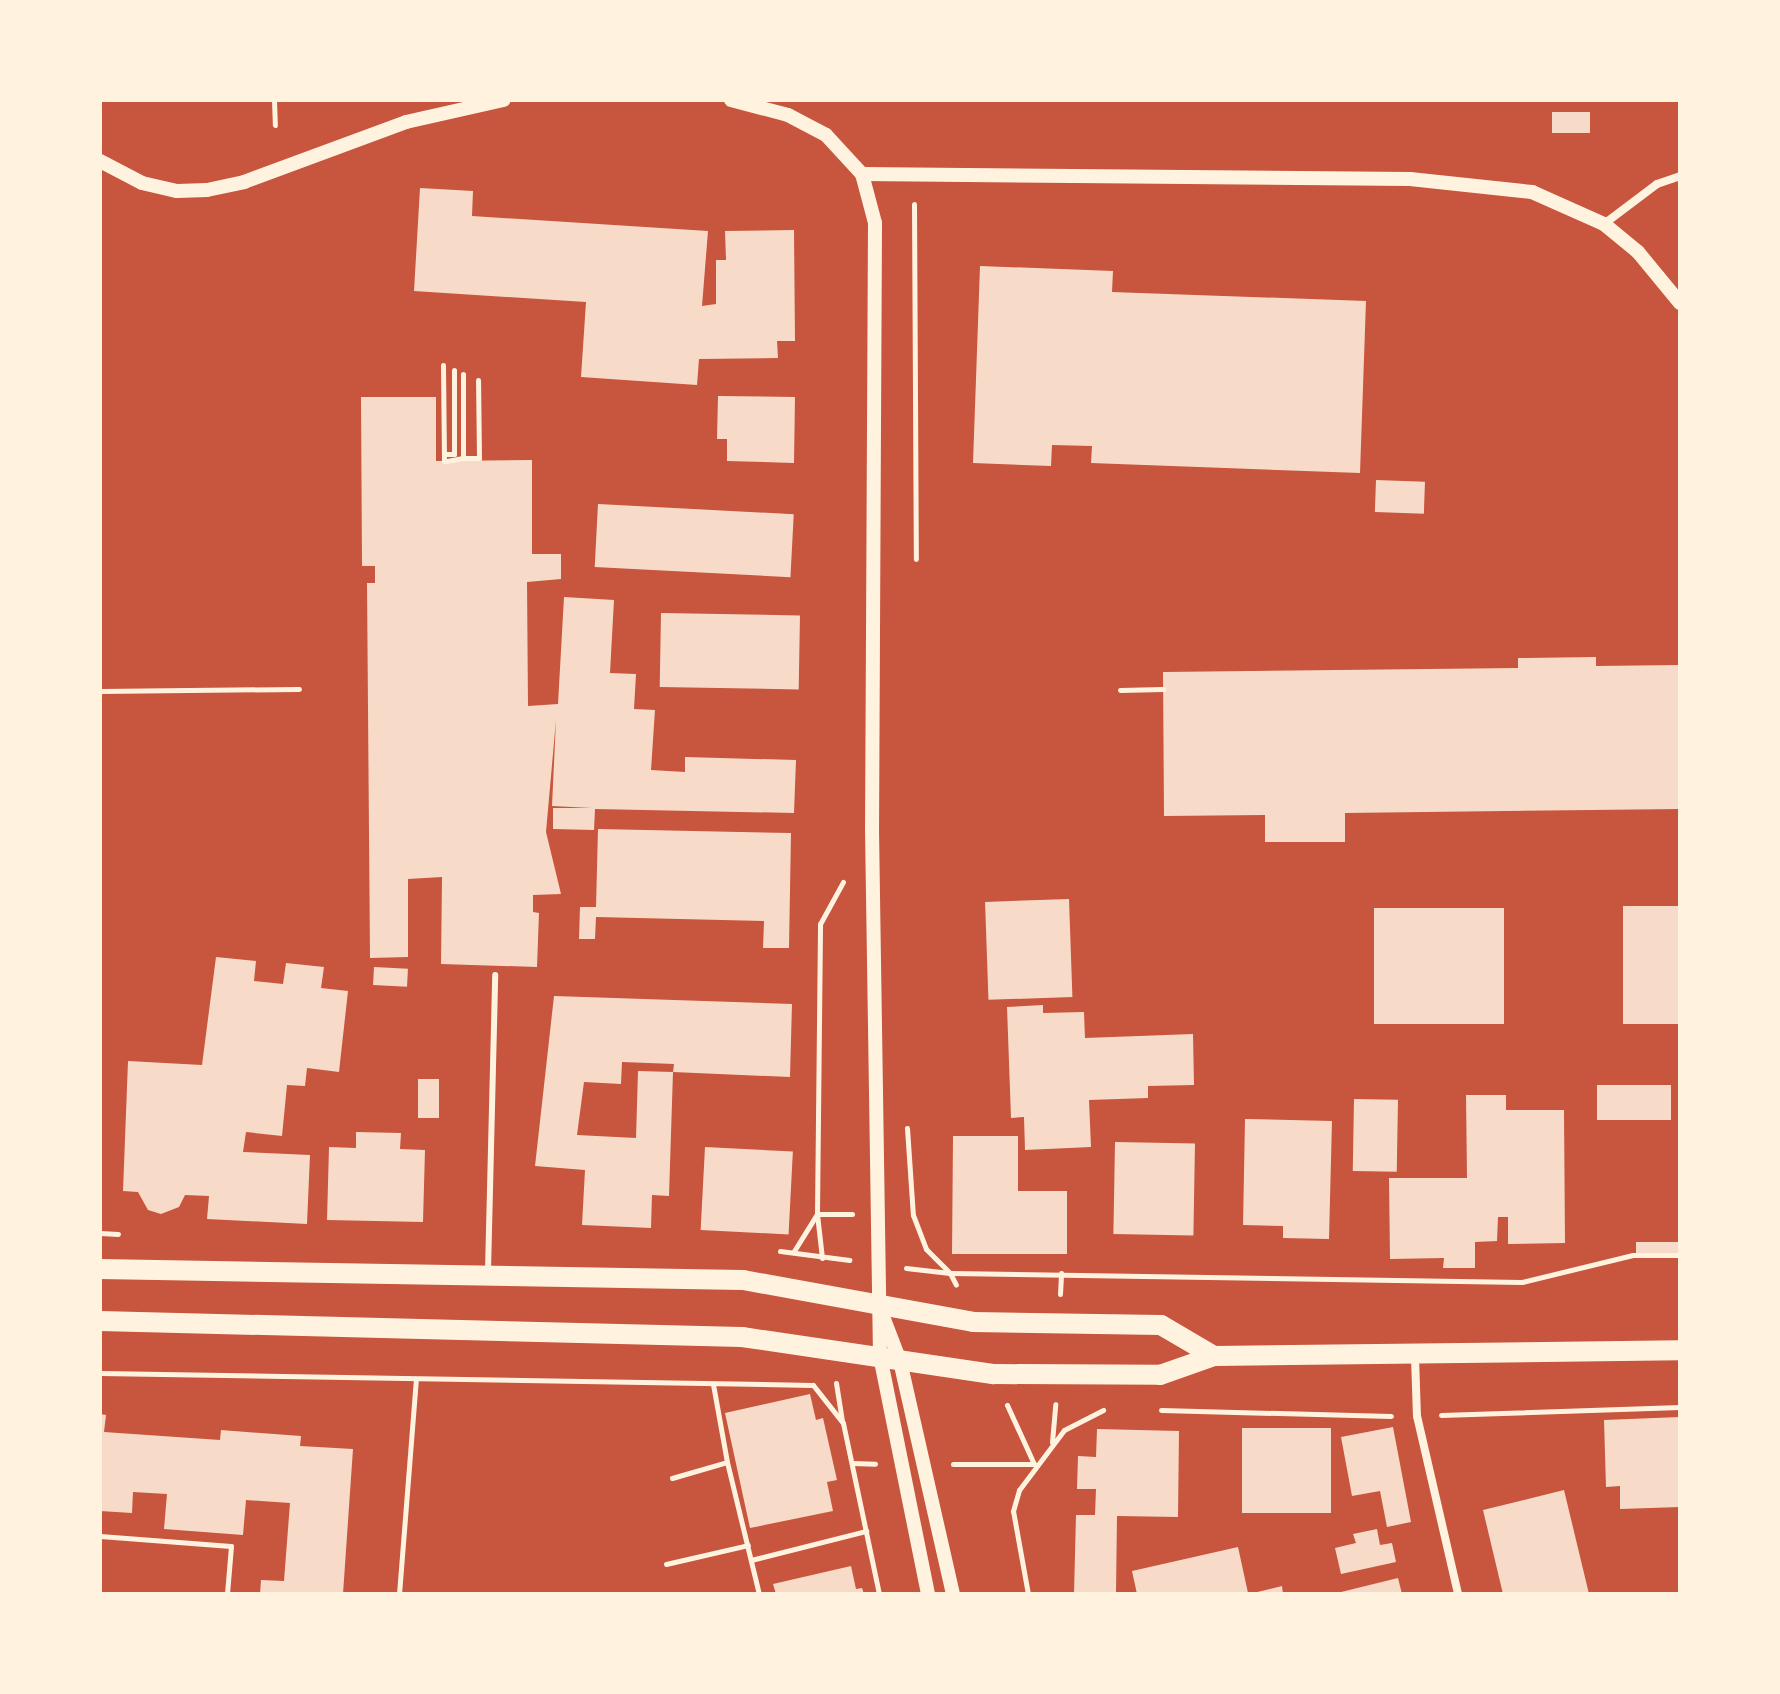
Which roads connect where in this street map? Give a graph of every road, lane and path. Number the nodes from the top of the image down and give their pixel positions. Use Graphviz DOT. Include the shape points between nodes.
graph roads {
  1 [pos="274,100"];
  2 [pos="504,100"];
  3 [pos="731,100"];
  4 [pos="275,125"];
  5 [pos="100,161"];
  6 [pos="862,174"];
  7 [pos="913,176"];
  8 [pos="1680,176"];
  9 [pos="1604,224"];
  10 [pos="1680,303"];
  11 [pos="443,365"];
  12 [pos="454,370"];
  13 [pos="463,374"];
  14 [pos="478,380"];
  15 [pos="463,458"];
  16 [pos="445,459"];
  17 [pos="916,559"];
  18 [pos="299,689"];
  19 [pos="1163,689"];
  20 [pos="1120,690"];
  21 [pos="100,691"];
  22 [pos="820,924"];
  23 [pos="495,975"];
  24 [pos="912,1143"];
  25 [pos="817,1214"];
  26 [pos="1680,1255"];
  27 [pos="100,1269"];
  28 [pos="488,1276"];
  29 [pos="878,1302"];
  30 [pos="100,1321"];
  31 [pos="1680,1350"];
  32 [pos="1214,1356"];
  33 [pos="1415,1357"];
  34 [pos="890,1358"];
  35 [pos="100,1373"];
  36 [pos="416,1380"];
  37 [pos="713,1384"];
  38 [pos="1680,1407"];
  39 [pos="1107,1409"];
  40 [pos="1153,1410"];
  41 [pos="1417,1416"];
  42 [pos="727,1462"];
  43 [pos="672,1478"];
  44 [pos="866,1531"];
  45 [pos="100,1536"];
  46 [pos="748,1545"];
  47 [pos="751,1560"];
  48 [pos="666,1564"];
  49 [pos="227,1594"];
  50 [pos="399,1594"];
  51 [pos="759,1594"];
  52 [pos="879,1594"];
  53 [pos="928,1594"];
  54 [pos="953,1594"];
  55 [pos="1028,1594"];
  56 [pos="1458,1594"];
  1 -- 4 [label="path"];
  2 -- 5 [label="street" via="406,122 244,182 207,190 177,191 142,183"];
  3 -- 6 [label="street" via="788,115 826,135"];
  6 -- 7 [label="street"];
  6 -- 29 [label="street" via="875,223 872,829"];
  7 -- 9 [label="street" via="1410,179 1532,192"];
  7 -- 17 [label="path"];
  8 -- 9 [label="street" via="1657,184"];
  9 -- 10 [label="street" via="1638,252"];
  11 -- 16 [label="path"];
  12 -- 16 [label="path" via="454,454"];
  13 -- 15 [label="path"];
  14 -- 15 [label="path" via="479,458"];
  15 -- 16 [label="path"];
  18 -- 21 [label="path"];
  19 -- 20 [label="path"];
  22 -- 25 [label="path"];
  23 -- 28 [label="lane"];
  24 -- 26 [label="path" via="913,1215 926,1249 950,1273 1522,1282 1633,1255"];
  27 -- 28 [label="main road"];
  28 -- 29 [label="main road" via="743,1280"];
  29 -- 32 [label="main road" via="973,1322 1161,1325"];
  29 -- 34 [label="street"];
  29 -- 34 [label="street"];
  30 -- 34 [label="main road" via="742,1337"];
  31 -- 33 [label="main road"];
  32 -- 33 [label="main road"];
  32 -- 34 [label="main road" via="1160,1375 994,1374"];
  33 -- 41 [label="street"];
  34 -- 53 [label="street"];
  34 -- 54 [label="street"];
  35 -- 36 [label="path"];
  36 -- 37 [label="path"];
  36 -- 50 [label="path"];
  37 -- 42 [label="path"];
  37 -- 44 [label="path" via="813,1385 843,1423"];
  38 -- 41 [label="path"];
  39 -- 55 [label="path" via="1079,1418 1064,1430 1019,1490 1013,1511"];
  40 -- 41 [label="path"];
  41 -- 56 [label="street"];
  42 -- 43 [label="path"];
  42 -- 46 [label="path"];
  44 -- 47 [label="path"];
  44 -- 52 [label="path"];
  45 -- 49 [label="path" via="231,1546"];
  46 -- 47 [label="path"];
  46 -- 48 [label="path"];
  47 -- 51 [label="path"];
}
